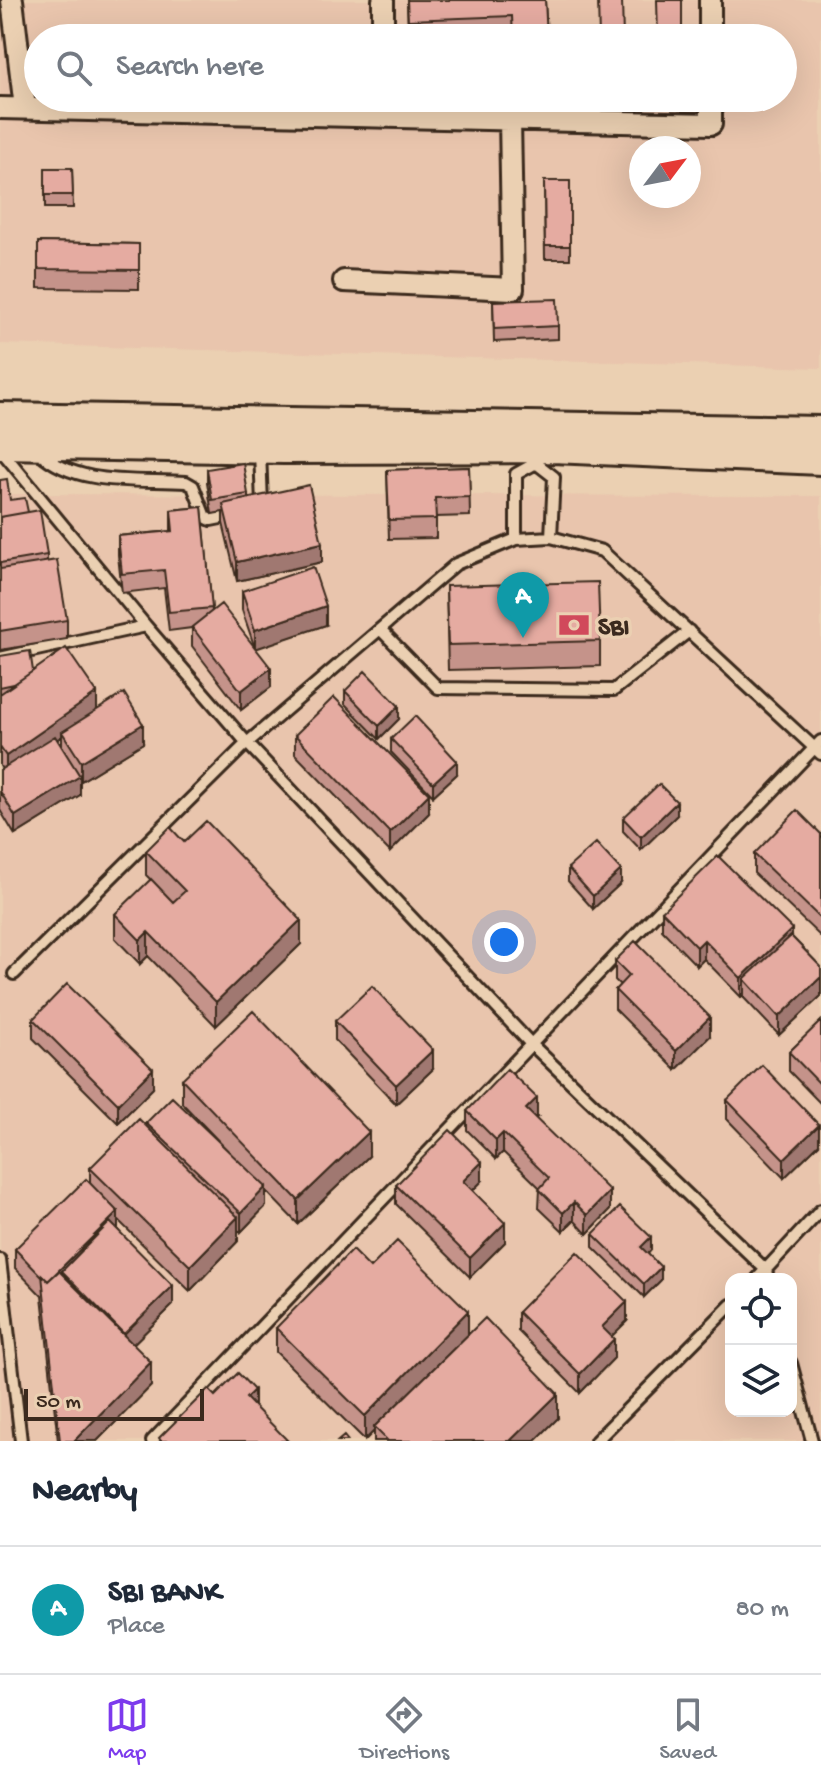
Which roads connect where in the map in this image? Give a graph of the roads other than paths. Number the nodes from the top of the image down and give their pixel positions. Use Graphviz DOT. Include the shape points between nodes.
graph roads {
  1 [pos="12,0"];
  2 [pos="383,0"];
  3 [pos="710,0"];
  4 [pos="383,24"];
  5 [pos="710,24"];
  6 [pos="24,100"];
  7 [pos="0,108"];
  8 [pos="24,108"];
  9 [pos="435,112"];
  10 [pos="711,112"];
  11 [pos="510,119"];
  12 [pos="344,281"];
  13 [pos="0,418"];
  14 [pos="821,432"];
  15 [pos="31,444"];
  16 [pos="535,445"];
  17 [pos="0,446"];
  18 [pos="260,448"];
  19 [pos="821,459"];
  20 [pos="551,537"];
  21 [pos="516,539"];
  22 [pos="146,626"];
  23 [pos="380,629"];
  24 [pos="689,631"];
  25 [pos="0,658"];
  26 [pos="247,743"];
  27 [pos="819,747"];
  28 [pos="14,974"];
  29 [pos="530,1043"];
  30 [pos="821,1210"];
  31 [pos="0,1260"];
  32 [pos="766,1273"];
  33 [pos="768,1273"];
  34 [pos="725,1311"];
  35 [pos="797,1385"];
  36 [pos="21,1441"];
  37 [pos="152,1441"];
  38 [pos="596,1441"];
  39 [pos="812,1441"];
  1 -- 6 [label="street"];
  2 -- 4 [label="street"];
  3 -- 5 [label="street"];
  7 -- 8 [label="street"];
  9 -- 11 [label="street"];
  10 -- 11 [label="street" via="711,124"];
  11 -- 12 [label="street" via="513,289"];
  13 -- 16 [label="main road"];
  14 -- 16 [label="main road"];
  15 -- 17 [label="main road"];
  15 -- 18 [label="main road"];
  15 -- 18 [label="lane" via="51,463 86,477 186,482 211,520 260,508"];
  16 -- 18 [label="main road"];
  16 -- 19 [label="main road"];
  16 -- 20 [label="lane" via="554,477"];
  16 -- 21 [label="lane" via="516,474"];
  17 -- 22 [label="lane"];
  20 -- 21 [label="lane"];
  20 -- 24 [label="lane" via="602,551"];
  21 -- 23 [label="lane" via="456,564"];
  22 -- 25 [label="lane"];
  22 -- 26 [label="lane"];
  23 -- 24 [label="lane" via="438,688 614,690"];
  23 -- 26 [label="lane"];
  24 -- 27 [label="lane"];
  26 -- 28 [label="lane"];
  26 -- 29 [label="lane"];
  27 -- 29 [label="lane"];
  29 -- 32 [label="lane"];
  29 -- 37 [label="lane"];
  30 -- 33 [label="lane"];
  31 -- 36 [label="lane"];
  34 -- 38 [label="lane"];
  35 -- 39 [label="lane"];
}
